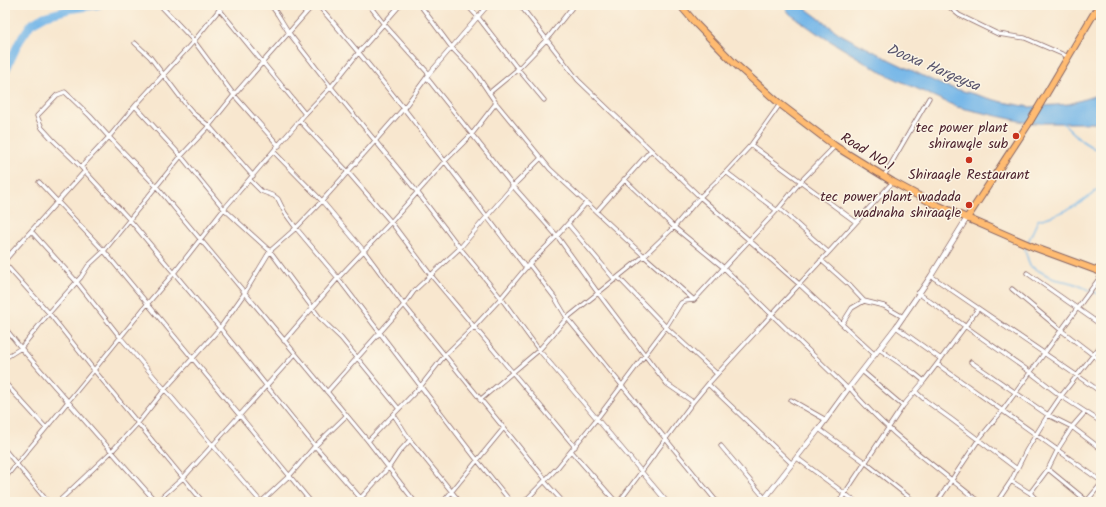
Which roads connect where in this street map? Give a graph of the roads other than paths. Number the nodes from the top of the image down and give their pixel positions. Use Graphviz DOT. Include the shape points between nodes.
graph roads {
  1 [pos="160,5"];
  2 [pos="223,5"];
  3 [pos="271,5"];
  4 [pos="313,5"];
  5 [pos="318,5"];
  6 [pos="369,5"];
  7 [pos="400,5"];
  8 [pos="420,5"];
  9 [pos="467,5"];
  10 [pos="488,5"];
  11 [pos="520,5"];
  12 [pos="573,5"];
  13 [pos="680,5"];
  14 [pos="947,5"];
  15 [pos="1099,5"];
  16 [pos="219,9"];
  17 [pos="478,17"];
  18 [pos="383,23"];
  19 [pos="288,33"];
  20 [pos="547,39"];
  21 [pos="194,41"];
  22 [pos="135,43"];
  23 [pos="452,48"];
  24 [pos="358,52"];
  25 [pos="1069,57"];
  26 [pos="264,62"];
  27 [pos="518,69"];
  28 [pos="163,75"];
  29 [pos="428,76"];
  30 [pos="330,87"];
  31 [pos="489,93"];
  32 [pos="234,95"];
  33 [pos="929,98"];
  34 [pos="544,100"];
  35 [pos="496,103"];
  36 [pos="780,104"];
  37 [pos="135,106"];
  38 [pos="404,108"];
  39 [pos="306,114"];
  40 [pos="300,121"];
  41 [pos="209,126"];
  42 [pos="472,134"];
  43 [pos="109,137"];
  44 [pos="375,141"];
  45 [pos="751,145"];
  46 [pos="279,146"];
  47 [pos="835,146"];
  48 [pos="651,150"];
  49 [pos="274,152"];
  50 [pos="181,156"];
  51 [pos="541,158"];
  52 [pos="445,161"];
  53 [pos="81,167"];
  54 [pos="86,171"];
  55 [pos="348,172"];
  56 [pos="726,172"];
  57 [pos="253,176"];
  58 [pos="884,176"];
  59 [pos="624,179"];
  60 [pos="250,180"];
  61 [pos="801,181"];
  62 [pos="39,182"];
  63 [pos="893,182"];
  64 [pos="156,186"];
  65 [pos="513,186"];
  66 [pos="418,193"];
  67 [pos="700,197"];
  68 [pos="322,201"];
  69 [pos="58,202"];
  70 [pos="586,203"];
  71 [pos="778,209"];
  72 [pos="224,210"];
  73 [pos="596,211"];
  74 [pos="486,216"];
  75 [pos="967,218"];
  76 [pos="130,219"];
  77 [pos="391,222"];
  78 [pos="856,222"];
  79 [pos="568,224"];
  80 [pos="674,227"];
  81 [pos="296,228"];
  82 [pos="31,231"];
  83 [pos="557,236"];
  84 [pos="749,240"];
  85 [pos="200,241"];
  86 [pos="460,248"];
  87 [pos="104,251"];
  88 [pos="270,251"];
  89 [pos="364,251"];
  90 [pos="828,252"];
  91 [pos="644,256"];
  92 [pos="5,260"];
  93 [pos="821,260"];
  94 [pos="5,264"];
  95 [pos="529,264"];
  96 [pos="526,268"];
  97 [pos="724,268"];
  98 [pos="1101,272"];
  99 [pos="174,273"];
  100 [pos="1027,273"];
  101 [pos="430,274"];
  102 [pos="931,276"];
  103 [pos="1101,276"];
  104 [pos="338,278"];
  105 [pos="617,279"];
  106 [pos="76,281"];
  107 [pos="799,284"];
  108 [pos="1012,289"];
  109 [pos="598,293"];
  110 [pos="918,293"];
  111 [pos="244,294"];
  112 [pos="501,298"];
  113 [pos="694,300"];
  114 [pos="864,301"];
  115 [pos="148,303"];
  116 [pos="404,305"];
  117 [pos="312,308"];
  118 [pos="978,309"];
  119 [pos="1078,309"];
  120 [pos="49,313"];
  121 [pos="771,316"];
  122 [pos="903,316"];
  123 [pos="567,318"];
  124 [pos="842,324"];
  125 [pos="1101,324"];
  126 [pos="474,327"];
  127 [pos="666,327"];
  128 [pos="896,327"];
  129 [pos="966,327"];
  130 [pos="5,328"];
  131 [pos="220,328"];
  132 [pos="1062,331"];
  133 [pos="380,334"];
  134 [pos="120,337"];
  135 [pos="284,341"];
  136 [pos="1101,344"];
  137 [pos="21,348"];
  138 [pos="879,349"];
  139 [pos="539,350"];
  140 [pos="1044,352"];
  141 [pos="295,354"];
  142 [pos="874,354"];
  143 [pos="445,355"];
  144 [pos="1092,355"];
  145 [pos="645,356"];
  146 [pos="5,358"];
  147 [pos="193,358"];
  148 [pos="357,358"];
  149 [pos="941,359"];
  150 [pos="1101,361"];
  151 [pos="971,362"];
  152 [pos="937,364"];
  153 [pos="94,370"];
  154 [pos="862,371"];
  155 [pos="1030,372"];
  156 [pos="512,373"];
  157 [pos="716,374"];
  158 [pos="1077,375"];
  159 [pos="924,381"];
  160 [pos="5,383"];
  161 [pos="708,384"];
  162 [pos="266,386"];
  163 [pos="420,387"];
  164 [pos="621,387"];
  165 [pos="848,388"];
  166 [pos="165,389"];
  167 [pos="327,392"];
  168 [pos="916,392"];
  169 [pos="1101,392"];
  170 [pos="1015,393"];
  171 [pos="1061,396"];
  172 [pos="480,400"];
  173 [pos="791,400"];
  174 [pos="68,401"];
  175 [pos="693,402"];
  176 [pos="903,406"];
  177 [pos="399,409"];
  178 [pos="1002,411"];
  179 [pos="1085,412"];
  180 [pos="240,415"];
  181 [pos="394,415"];
  182 [pos="1048,415"];
  183 [pos="346,416"];
  184 [pos="597,419"];
  185 [pos="826,420"];
  186 [pos="1101,422"];
  187 [pos="138,423"];
  188 [pos="1072,427"];
  189 [pos="46,428"];
  190 [pos="503,429"];
  191 [pos="819,429"];
  192 [pos="888,429"];
  193 [pos="1035,434"];
  194 [pos="665,439"];
  195 [pos="979,439"];
  196 [pos="410,440"];
  197 [pos="368,441"];
  198 [pos="212,445"];
  199 [pos="315,446"];
  200 [pos="721,446"];
  201 [pos="574,447"];
  202 [pos="1058,449"];
  203 [pos="1101,449"];
  204 [pos="5,450"];
  205 [pos="571,451"];
  206 [pos="111,452"];
  207 [pos="797,458"];
  208 [pos="477,460"];
  209 [pos="866,463"];
  210 [pos="16,464"];
  211 [pos="792,464"];
  212 [pos="389,467"];
  213 [pos="1017,469"];
  214 [pos="1048,469"];
  215 [pos="641,471"];
  216 [pos="290,475"];
  217 [pos="5,478"];
  218 [pos="183,478"];
  219 [pos="952,480"];
  220 [pos="1101,480"];
  221 [pos="545,481"];
  222 [pos="1011,481"];
  223 [pos="1101,484"];
  224 [pos="452,491"];
  225 [pos="1030,493"];
  226 [pos="844,494"];
  227 [pos="360,498"];
  228 [pos="765,501"];
  229 [pos="48,502"];
  230 [pos="58,502"];
  231 [pos="156,502"];
  232 [pos="203,502"];
  233 [pos="261,502"];
  234 [pos="311,502"];
  235 [pos="356,502"];
  236 [pos="364,502"];
  237 [pos="415,502"];
  238 [pos="443,502"];
  239 [pos="460,502"];
  240 [pos="511,502"];
  241 [pos="524,502"];
  242 [pos="563,502"];
  243 [pos="618,502"];
  244 [pos="667,502"];
  245 [pos="717,502"];
  246 [pos="839,502"];
  247 [pos="856,502"];
  248 [pos="915,502"];
  249 [pos="937,502"];
  250 [pos="979,502"];
  251 [pos="997,502"];
  252 [pos="1039,502"];
  253 [pos="1087,502"];
  1 -- 21 [label="street"];
  2 -- 16 [label="street"];
  3 -- 19 [label="street"];
  4 -- 19 [label="street"];
  5 -- 24 [label="street"];
  6 -- 18 [label="street"];
  7 -- 18 [label="street"];
  8 -- 23 [label="street"];
  9 -- 17 [label="street"];
  10 -- 17 [label="street"];
  11 -- 20 [label="street"];
  12 -- 20 [label="street"];
  13 -- 36 [label="highway, Road NO.1" via="733,62"];
  14 -- 25 [label="street" via="959,15 998,34 1025,38"];
  15 -- 25 [label="highway"];
  16 -- 21 [label="street"];
  16 -- 26 [label="street"];
  17 -- 23 [label="street"];
  17 -- 27 [label="street"];
  18 -- 24 [label="street"];
  18 -- 29 [label="street"];
  19 -- 26 [label="street"];
  19 -- 30 [label="street"];
  20 -- 27 [label="street"];
  20 -- 48 [label="street" via="578,80"];
  21 -- 28 [label="street"];
  21 -- 32 [label="street"];
  22 -- 28 [label="street" via="150,57"];
  23 -- 29 [label="street"];
  23 -- 31 [label="street" via="475,72"];
  24 -- 30 [label="street"];
  24 -- 38 [label="street"];
  25 -- 75 [label="highway"];
  26 -- 32 [label="street"];
  26 -- 39 [label="street"];
  27 -- 31 [label="street"];
  27 -- 34 [label="street"];
  28 -- 37 [label="street"];
  28 -- 41 [label="street" via="190,110"];
  29 -- 38 [label="street"];
  29 -- 42 [label="street"];
  30 -- 39 [label="street"];
  30 -- 44 [label="street"];
  31 -- 35 [label="street"];
  32 -- 41 [label="street"];
  32 -- 46 [label="street"];
  33 -- 58 [label="street"];
  35 -- 42 [label="street"];
  35 -- 51 [label="street"];
  36 -- 45 [label="street"];
  36 -- 47 [label="highway, Road NO.1"];
  37 -- 43 [label="street"];
  37 -- 50 [label="street"];
  38 -- 44 [label="street"];
  38 -- 52 [label="street"];
  39 -- 40 [label="street"];
  40 -- 46 [label="street"];
  40 -- 55 [label="street"];
  41 -- 50 [label="street"];
  41 -- 57 [label="street"];
  42 -- 52 [label="street"];
  42 -- 65 [label="street"];
  43 -- 53 [label="street"];
  43 -- 53 [label="street" via="65,92 57,95 37,116 42,128"];
  43 -- 64 [label="street"];
  44 -- 55 [label="street"];
  44 -- 66 [label="street"];
  45 -- 56 [label="street"];
  45 -- 61 [label="street"];
  46 -- 49 [label="street"];
  47 -- 58 [label="highway, Road NO.1"];
  47 -- 61 [label="street"];
  48 -- 59 [label="street"];
  48 -- 67 [label="street"];
  49 -- 57 [label="street"];
  49 -- 68 [label="street"];
  50 -- 64 [label="street"];
  50 -- 72 [label="street"];
  51 -- 65 [label="street"];
  51 -- 70 [label="street"];
  52 -- 66 [label="street"];
  52 -- 74 [label="street"];
  53 -- 54 [label="street"];
  54 -- 69 [label="street"];
  54 -- 76 [label="street"];
  55 -- 68 [label="street"];
  55 -- 77 [label="street"];
  56 -- 67 [label="street"];
  56 -- 71 [label="street"];
  57 -- 60 [label="street"];
  58 -- 63 [label="highway, Road NO.1"];
  59 -- 73 [label="street"];
  59 -- 80 [label="street"];
  60 -- 72 [label="street"];
  60 -- 81 [label="street" via="262,191 278,199"];
  61 -- 71 [label="street"];
  61 -- 78 [label="street"];
  62 -- 69 [label="street"];
  63 -- 75 [label="highway, Road NO.1"];
  63 -- 78 [label="street"];
  64 -- 76 [label="street"];
  64 -- 85 [label="street"];
  65 -- 74 [label="street"];
  65 -- 83 [label="street"];
  66 -- 77 [label="street"];
  66 -- 86 [label="street"];
  67 -- 80 [label="street"];
  67 -- 84 [label="street"];
  68 -- 81 [label="street"];
  68 -- 89 [label="street"];
  69 -- 82 [label="street"];
  69 -- 87 [label="street"];
  70 -- 73 [label="street"];
  70 -- 79 [label="street"];
  71 -- 84 [label="street"];
  71 -- 90 [label="street"];
  72 -- 85 [label="street"];
  72 -- 88 [label="street"];
  73 -- 91 [label="street"];
  74 -- 86 [label="street"];
  74 -- 96 [label="street"];
  75 -- 98 [label="highway, Road NO.1" via="1036,248"];
  75 -- 102 [label="street"];
  76 -- 87 [label="street"];
  76 -- 99 [label="street"];
  77 -- 89 [label="street"];
  77 -- 101 [label="street"];
  78 -- 90 [label="street"];
  79 -- 83 [label="street"];
  79 -- 105 [label="street"];
  80 -- 91 [label="street"];
  80 -- 97 [label="street"];
  81 -- 88 [label="street"];
  81 -- 104 [label="street"];
  82 -- 92 [label="street"];
  82 -- 106 [label="street"];
  83 -- 95 [label="street"];
  83 -- 109 [label="street"];
  84 -- 97 [label="street"];
  84 -- 107 [label="street"];
  85 -- 99 [label="street"];
  85 -- 111 [label="street"];
  86 -- 101 [label="street"];
  86 -- 112 [label="street"];
  87 -- 106 [label="street"];
  87 -- 115 [label="street"];
  88 -- 111 [label="street"];
  88 -- 117 [label="street"];
  89 -- 104 [label="street"];
  89 -- 116 [label="street"];
  90 -- 93 [label="street"];
  91 -- 105 [label="street"];
  91 -- 113 [label="street"];
  93 -- 107 [label="street"];
  93 -- 114 [label="street"];
  94 -- 120 [label="street"];
  95 -- 96 [label="street"];
  95 -- 123 [label="street"];
  96 -- 112 [label="street"];
  97 -- 113 [label="street"];
  97 -- 121 [label="street"];
  99 -- 115 [label="street"];
  99 -- 131 [label="street"];
  100 -- 119 [label="street"];
  101 -- 116 [label="street"];
  101 -- 126 [label="street"];
  102 -- 110 [label="street"];
  102 -- 118 [label="street"];
  103 -- 119 [label="street"];
  104 -- 117 [label="street"];
  104 -- 133 [label="street"];
  105 -- 109 [label="street"];
  105 -- 127 [label="street"];
  106 -- 120 [label="street"];
  106 -- 134 [label="street"];
  107 -- 121 [label="street"];
  107 -- 124 [label="street"];
  108 -- 132 [label="street"];
  109 -- 123 [label="street"];
  109 -- 145 [label="street"];
  110 -- 122 [label="street"];
  110 -- 129 [label="street"];
  111 -- 131 [label="street"];
  111 -- 135 [label="street"];
  112 -- 126 [label="street"];
  112 -- 139 [label="street"];
  113 -- 127 [label="street" via="681,304"];
  114 -- 122 [label="street" via="884,306"];
  114 -- 124 [label="street" via="852,308"];
  115 -- 134 [label="street"];
  115 -- 147 [label="street"];
  116 -- 133 [label="street"];
  116 -- 143 [label="street"];
  117 -- 135 [label="street"];
  117 -- 148 [label="street"];
  118 -- 129 [label="street"];
  118 -- 140 [label="street"];
  119 -- 125 [label="street"];
  119 -- 132 [label="street"];
  120 -- 137 [label="street"];
  120 -- 153 [label="street"];
  121 -- 157 [label="street"];
  121 -- 165 [label="street"];
  122 -- 128 [label="street"];
  123 -- 139 [label="street"];
  123 -- 164 [label="street"];
  124 -- 142 [label="street"];
  126 -- 143 [label="street"];
  126 -- 156 [label="street"];
  127 -- 145 [label="street"];
  127 -- 157 [label="street"];
  128 -- 138 [label="street"];
  128 -- 149 [label="street"];
  129 -- 149 [label="street"];
  129 -- 155 [label="street"];
  130 -- 137 [label="street"];
  131 -- 147 [label="street"];
  131 -- 162 [label="street"];
  132 -- 140 [label="street"];
  132 -- 144 [label="street"];
  133 -- 148 [label="street"];
  133 -- 163 [label="street"];
  134 -- 153 [label="street"];
  134 -- 166 [label="street"];
  135 -- 141 [label="street"];
  136 -- 144 [label="street"];
  137 -- 146 [label="street"];
  137 -- 174 [label="street"];
  138 -- 142 [label="street"];
  138 -- 159 [label="street"];
  139 -- 156 [label="street"];
  139 -- 184 [label="street"];
  140 -- 155 [label="street"];
  140 -- 158 [label="street"];
  141 -- 162 [label="street"];
  141 -- 167 [label="street"];
  142 -- 154 [label="street"];
  143 -- 163 [label="street"];
  143 -- 172 [label="street"];
  144 -- 150 [label="street"];
  144 -- 158 [label="street"];
  145 -- 164 [label="street"];
  145 -- 175 [label="street" via="667,384"];
  147 -- 166 [label="street"];
  147 -- 180 [label="street"];
  148 -- 167 [label="street"];
  148 -- 177 [label="street"];
  149 -- 152 [label="street"];
  151 -- 170 [label="street"];
  152 -- 159 [label="street"];
  152 -- 178 [label="street"];
  153 -- 174 [label="street"];
  153 -- 187 [label="street"];
  154 -- 165 [label="street"];
  154 -- 176 [label="street"];
  155 -- 170 [label="street"];
  155 -- 171 [label="street"];
  156 -- 172 [label="street"];
  156 -- 201 [label="street"];
  157 -- 161 [label="street"];
  158 -- 169 [label="street"];
  158 -- 171 [label="street"];
  159 -- 168 [label="street"];
  160 -- 189 [label="street"];
  161 -- 175 [label="street"];
  161 -- 211 [label="street"];
  162 -- 180 [label="street"];
  162 -- 199 [label="street"];
  163 -- 177 [label="street"];
  163 -- 208 [label="street"];
  164 -- 184 [label="street"];
  164 -- 194 [label="street"];
  165 -- 185 [label="street"];
  165 -- 192 [label="street"];
  166 -- 187 [label="street"];
  166 -- 198 [label="street"];
  167 -- 183 [label="street"];
  168 -- 176 [label="street"];
  168 -- 195 [label="street" via="926,402"];
  170 -- 178 [label="street"];
  170 -- 182 [label="street"];
  171 -- 179 [label="street"];
  171 -- 182 [label="street"];
  172 -- 190 [label="street"];
  173 -- 185 [label="street"];
  174 -- 189 [label="street"];
  174 -- 206 [label="street"];
  175 -- 194 [label="street"];
  176 -- 192 [label="street"];
  177 -- 181 [label="street"];
  178 -- 193 [label="street"];
  178 -- 195 [label="street"];
  179 -- 186 [label="street"];
  179 -- 188 [label="street"];
  180 -- 198 [label="street"];
  180 -- 216 [label="street"];
  181 -- 196 [label="street"];
  181 -- 197 [label="street"];
  182 -- 188 [label="street"];
  182 -- 193 [label="street"];
  183 -- 197 [label="street"];
  183 -- 199 [label="street"];
  184 -- 201 [label="street"];
  184 -- 215 [label="street"];
  185 -- 191 [label="street"];
  187 -- 206 [label="street"];
  187 -- 218 [label="street"];
  188 -- 202 [label="street"];
  188 -- 203 [label="street"];
  189 -- 210 [label="street"];
  190 -- 208 [label="street"];
  190 -- 221 [label="street"];
  191 -- 207 [label="street"];
  191 -- 209 [label="street"];
  192 -- 209 [label="street"];
  192 -- 219 [label="street"];
  193 -- 202 [label="street"];
  193 -- 213 [label="street"];
  194 -- 215 [label="street"];
  194 -- 245 [label="street"];
  195 -- 213 [label="street"];
  195 -- 219 [label="street"];
  196 -- 212 [label="street"];
  196 -- 224 [label="street"];
  197 -- 212 [label="street"];
  198 -- 218 [label="street"];
  198 -- 233 [label="street"];
  199 -- 216 [label="street"];
  199 -- 227 [label="street"];
  200 -- 228 [label="street"];
  201 -- 205 [label="street"];
  202 -- 214 [label="street"];
  202 -- 220 [label="street"];
  204 -- 210 [label="street"];
  205 -- 221 [label="street"];
  205 -- 243 [label="street"];
  206 -- 230 [label="street"];
  206 -- 231 [label="street"];
  207 -- 211 [label="street"];
  207 -- 226 [label="street"];
  208 -- 224 [label="street"];
  208 -- 240 [label="street"];
  209 -- 226 [label="street"];
  209 -- 248 [label="street"];
  210 -- 217 [label="street"];
  210 -- 229 [label="street"];
  211 -- 228 [label="street"];
  212 -- 227 [label="street"];
  212 -- 237 [label="street"];
  213 -- 222 [label="street"];
  214 -- 225 [label="street"];
  214 -- 253 [label="street"];
  215 -- 243 [label="street"];
  215 -- 244 [label="street"];
  216 -- 233 [label="street"];
  216 -- 234 [label="street"];
  218 -- 231 [label="street"];
  218 -- 232 [label="street"];
  219 -- 249 [label="street"];
  219 -- 250 [label="street"];
  221 -- 241 [label="street"];
  221 -- 242 [label="street"];
  222 -- 225 [label="street"];
  222 -- 251 [label="street"];
  223 -- 253 [label="street"];
  224 -- 238 [label="street"];
  224 -- 239 [label="street"];
  225 -- 252 [label="street"];
  226 -- 246 [label="street"];
  226 -- 247 [label="street"];
  227 -- 235 [label="street"];
  227 -- 236 [label="street"];
}
